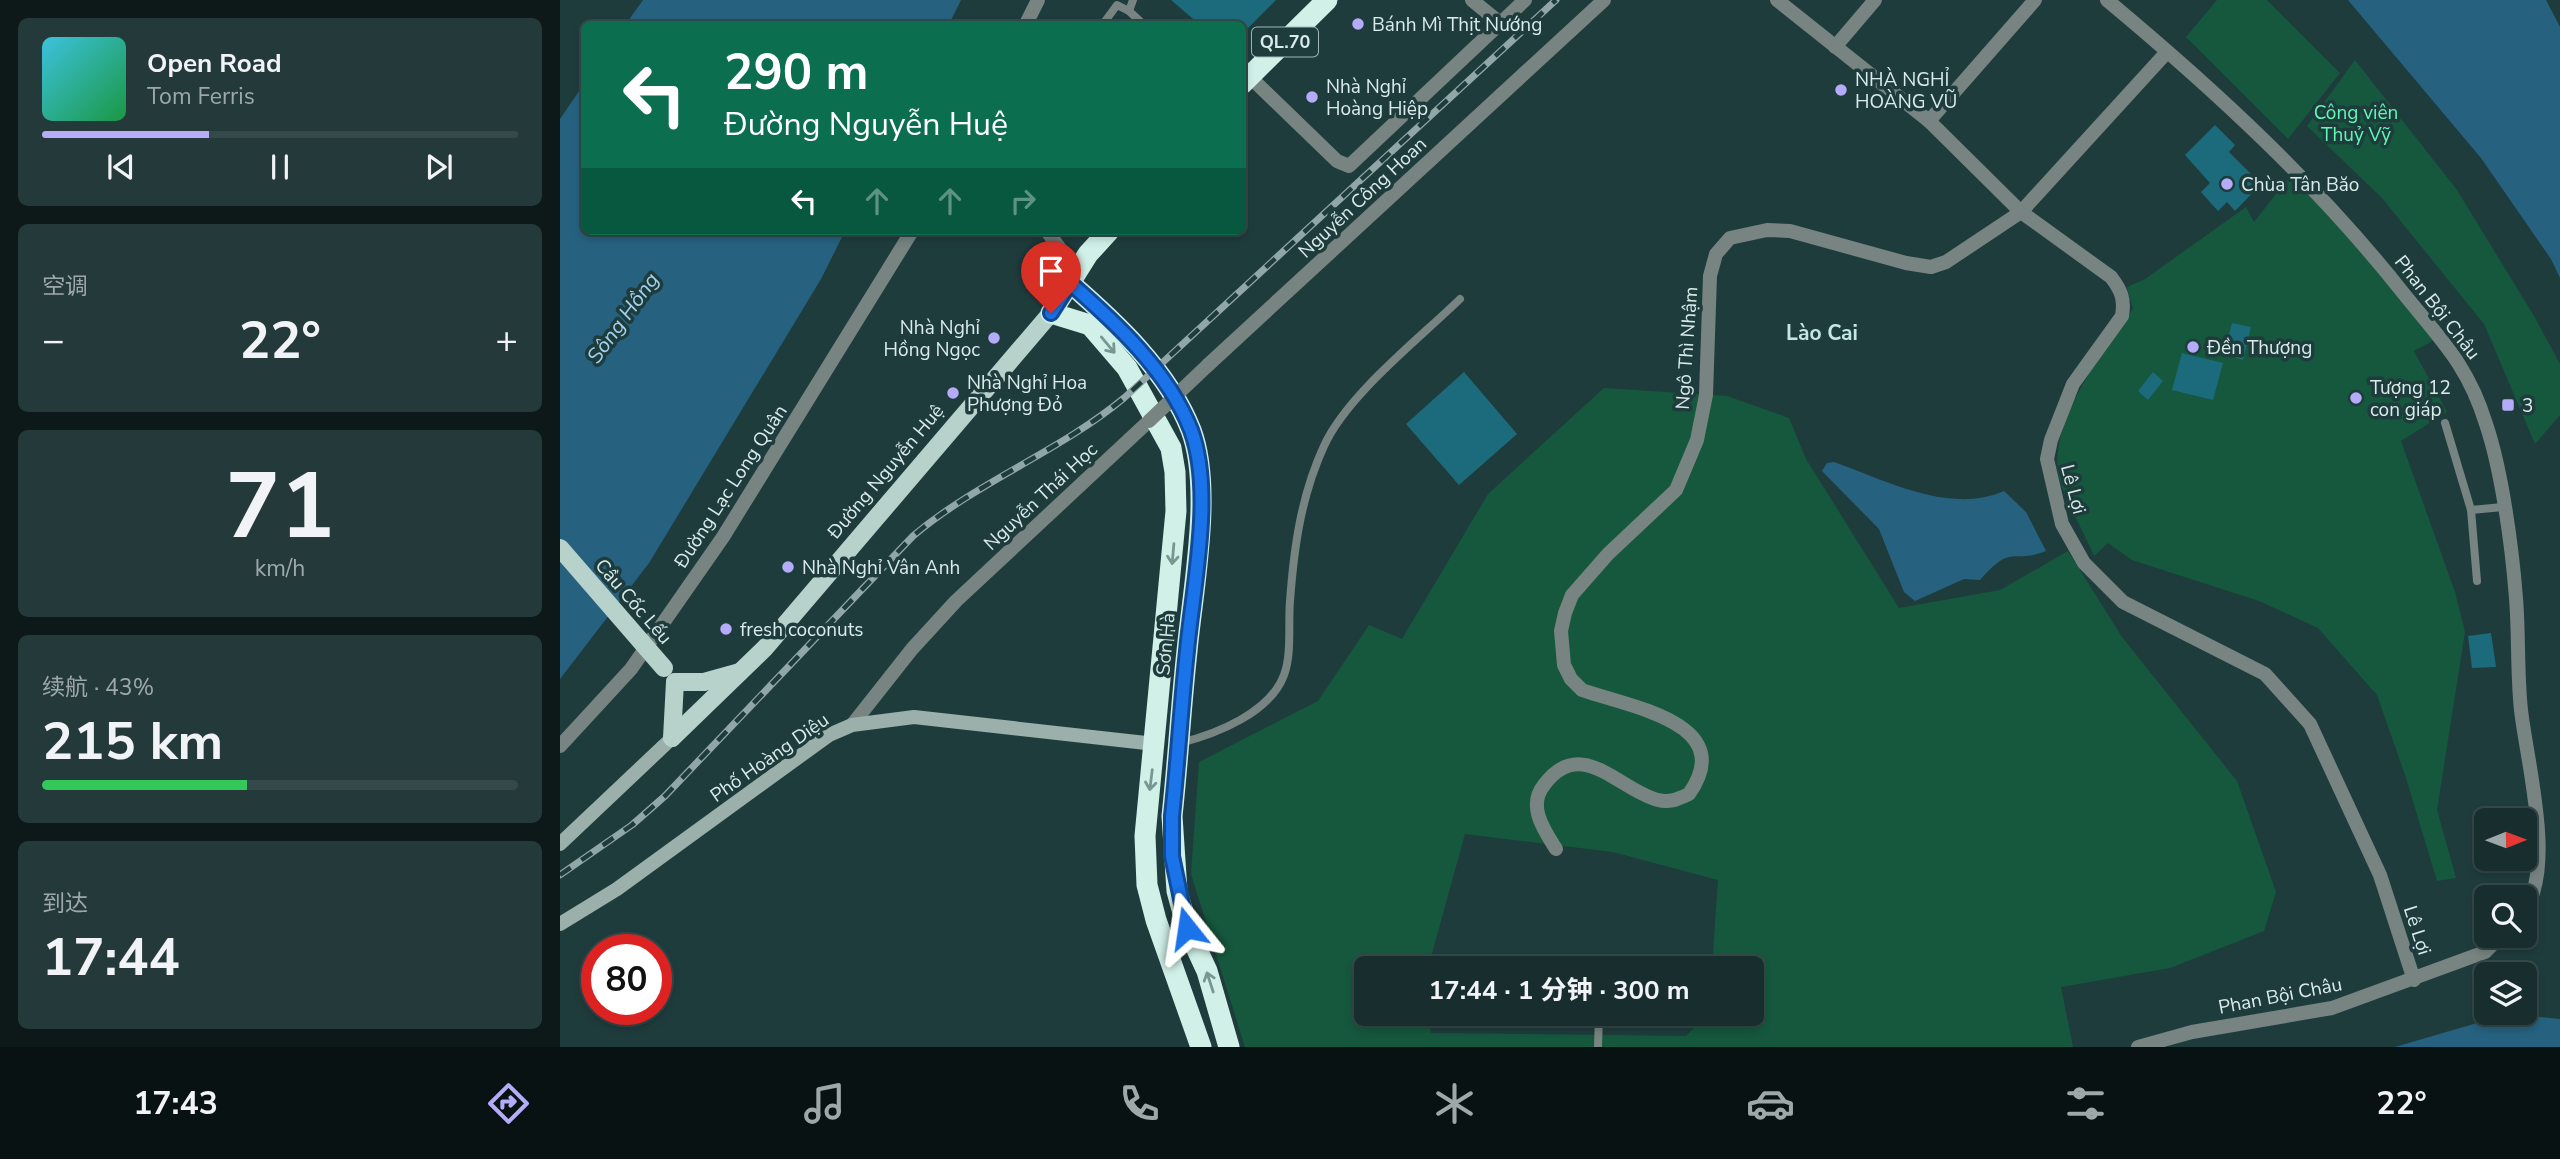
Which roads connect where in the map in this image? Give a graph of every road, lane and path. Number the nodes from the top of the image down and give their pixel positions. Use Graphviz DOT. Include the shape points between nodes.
graph roads {
  1 [pos="1038,0"];
  2 [pos="1133,0"];
  3 [pos="1327,0"];
  4 [pos="1472,0"];
  5 [pos="1525,0"];
  6 [pos="1604,0"];
  7 [pos="1777,0"];
  8 [pos="1875,0"];
  9 [pos="2035,0"];
  10 [pos="2108,0"];
  11 [pos="1129,11"];
  12 [pos="1028,21"];
  13 [pos="1105,21"];
  14 [pos="1140,21"];
  15 [pos="1500,23"];
  16 [pos="1835,47"];
  17 [pos="2167,52"];
  18 [pos="1246,80"];
  19 [pos="1929,121"];
  20 [pos="2021,212"];
  21 [pos="910,235"];
  22 [pos="1049,235"];
  23 [pos="1106,235"];
  24 [pos="1073,277"];
  25 [pos="1461,299"];
  26 [pos="1051,313"];
  27 [pos="1208,365"];
  28 [pos="2445,423"];
  29 [pos="2503,507"];
  30 [pos="2471,510"];
  31 [pos="560,548"];
  32 [pos="2477,580"];
  33 [pos="744,671"];
  34 [pos="669,675"];
  35 [pos="852,725"];
  36 [pos="672,738"];
  37 [pos="1180,743"];
  38 [pos="1156,744"];
  39 [pos="560,746"];
  40 [pos="560,844"];
  41 [pos="1556,849"];
  42 [pos="2535,885"];
  43 [pos="560,924"];
  44 [pos="2488,948"];
  45 [pos="2414,980"];
  46 [pos="1599,1026"];
  47 [pos="1201,1047"];
  48 [pos="1229,1047"];
  49 [pos="1598,1047"];
  50 [pos="2138,1047"];
  1 -- 12 [label="street"];
  2 -- 11 [label="lane"];
  3 -- 18 [label="highway, QL.70"];
  4 -- 15 [label="street"];
  5 -- 15 [label="street, Nguyễn Công Hoan"];
  6 -- 27 [label="street, Nguyễn Công Hoan"];
  7 -- 16 [label="street, Lê Lợi"];
  8 -- 16 [label="street"];
  9 -- 19 [label="street"];
  10 -- 17 [label="street, Phan Bội Châu"];
  11 -- 13 [label="lane" via="1116,5"];
  11 -- 14 [label="lane"];
  15 -- 18 [label="street, Nguyễn Công Hoan" via="1349,166 1337,161"];
  16 -- 19 [label="street, Lê Lợi"];
  17 -- 20 [label="street, Ngô Thì Nhậm"];
  17 -- 29 [label="street, Phan Bội Châu" via="2276,149 2337,212 2448,344 2471,382 2487,424"];
  19 -- 20 [label="street, Lê Lợi"];
  20 -- 41 [label="street, Ngô Thì Nhậm" via="1956,257 1931,267 1790,230 1730,238 1716,254 1710,276 1706,395 1697,440 1676,489 1572,595 1561,631 1564,665 1582,690 1679,724 1700,744 1702,769 1689,794 1665,801 1597,767 1582,764 1558,771 1537,799 1541,827"];
  20 -- 45 [label="street, Lê Lợi" via="2112,277 2124,302 2122,316 2073,384 2051,440 2047,459 2062,524 2084,563 2123,602 2265,674 2310,724 2380,875"];
  21 -- 39 [label="street, Đường Lạc Long Quân" via="723,537 631,669"];
  22 -- 24 [label="street"];
  23 -- 24 [label="highway, Đường Nguyễn Huệ"];
  24 -- 26 [label="highway, Đường Nguyễn Huệ"];
  24 -- 37 [label="highway, Sơn Hà" via="1165,382 1190,428 1199,458 1199,529"];
  25 -- 37 [label="lane" via="1345,413 1325,443 1300,513 1286,663 1277,689 1242,718 1207,737"];
  26 -- 33 [label="main road, Đường Nguyễn Huệ"];
  26 -- 38 [label="highway, Sơn Hà, one-way" via="1090,325 1127,368 1171,448 1176,511"];
  27 -- 35 [label="street, Nguyễn Thái Học, bridge" via="956,601"];
  28 -- 30 [label="lane"];
  29 -- 30 [label="lane"];
  29 -- 42 [label="street, Phan Bội Châu" via="2516,595 2521,707 2537,833"];
  30 -- 32 [label="lane"];
  31 -- 34 [label="main road, Cầu Cốc Lếu, bridge"];
  33 -- 34 [label="main road" via="704,682"];
  33 -- 36 [label="main road, Đường Nguyễn Huệ"];
  34 -- 36 [label="main road"];
  35 -- 38 [label="street, Phố Hoàng Diệu" via="914,717"];
  35 -- 43 [label="street, Phố Hoàng Diệu" via="829,736"];
  36 -- 40 [label="street, Đường Nguyễn Huệ"];
  37 -- 38 [label="highway"];
  48 -- 37 [label="highway, Sơn Hà, one-way" via="1177,891 1172,816"];
  38 -- 47 [label="highway, Sơn Hà, one-way" via="1144,836 1147,885"];
  44 -- 45 [label="street, Phan Bội Châu"];
  45 -- 50 [label="street, Phan Bội Châu" via="2332,1008 2192,1032"];
  46 -- 49 [label="lane"];
}
